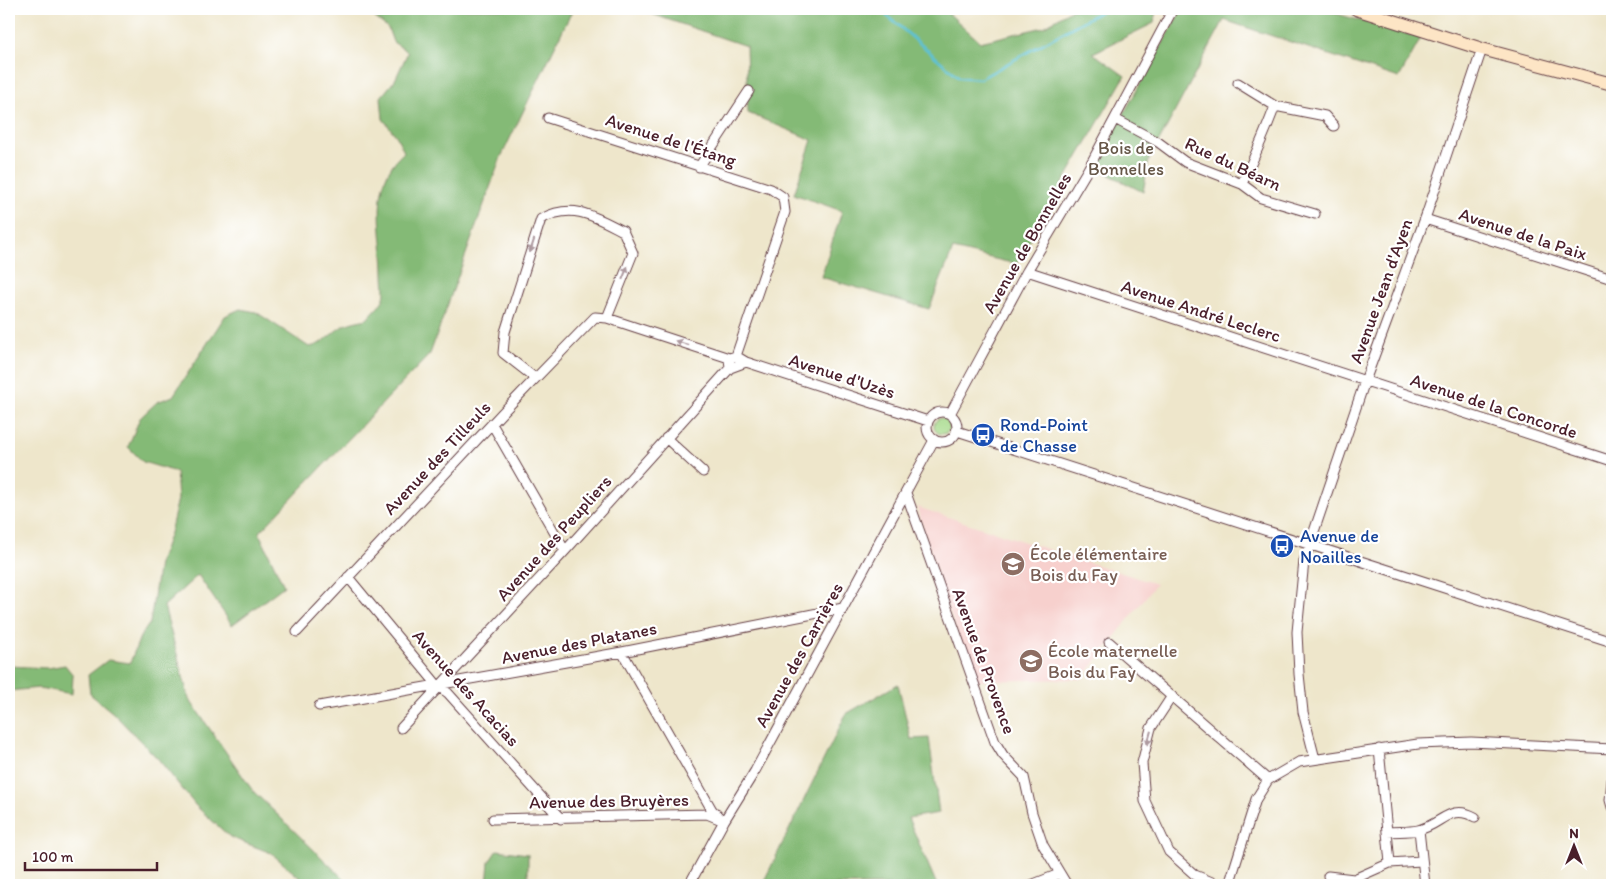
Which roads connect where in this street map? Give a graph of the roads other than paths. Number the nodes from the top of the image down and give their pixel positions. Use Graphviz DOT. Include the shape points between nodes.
graph roads {
  1 [pos="1173,9"];
  2 [pos="1356,9"];
  3 [pos="1482,49"];
  4 [pos="1238,83"];
  5 [pos="1612,84"];
  6 [pos="749,91"];
  7 [pos="1275,106"];
  8 [pos="548,118"];
  9 [pos="1115,119"];
  10 [pos="1334,126"];
  11 [pos="699,167"];
  12 [pos="1242,184"];
  13 [pos="1316,214"];
  14 [pos="1425,219"];
  15 [pos="1027,271"];
  16 [pos="1612,279"];
  17 [pos="607,318"];
  18 [pos="731,360"];
  19 [pos="746,362"];
  20 [pos="535,378"];
  21 [pos="1365,381"];
  22 [pos="950,414"];
  23 [pos="928,421"];
  24 [pos="492,424"];
  25 [pos="957,431"];
  26 [pos="666,438"];
  27 [pos="934,440"];
  28 [pos="1612,461"];
  29 [pos="703,472"];
  30 [pos="906,494"];
  31 [pos="1309,544"];
  32 [pos="565,551"];
  33 [pos="348,576"];
  34 [pos="843,608"];
  35 [pos="297,632"];
  36 [pos="1109,642"];
  37 [pos="1612,642"];
  38 [pos="622,652"];
  39 [pos="438,686"];
  40 [pos="1172,696"];
  41 [pos="320,706"];
  42 [pos="401,728"];
  43 [pos="1378,749"];
  44 [pos="1612,749"];
  45 [pos="1315,759"];
  46 [pos="1268,780"];
  47 [pos="1612,780"];
  48 [pos="1612,807"];
  49 [pos="1475,817"];
  50 [pos="493,819"];
  51 [pos="561,819"];
  52 [pos="724,821"];
  53 [pos="1419,830"];
  54 [pos="1387,832"];
  55 [pos="1421,861"];
  56 [pos="1390,863"];
  57 [pos="1059,874"];
  58 [pos="1328,876"];
  59 [pos="689,885"];
  60 [pos="1031,885"];
  61 [pos="1066,885"];
  62 [pos="1219,885"];
  63 [pos="1229,885"];
  64 [pos="1426,885"];
  1 -- 9 [label="street, Avenue de Bonnelles"];
  2 -- 3 [label="street"];
  3 -- 5 [label="street"];
  3 -- 14 [label="street, Avenue Jean d'Ayen"];
  4 -- 7 [label="street"];
  6 -- 11 [label="street"];
  7 -- 10 [label="street" via="1324,116"];
  7 -- 12 [label="street" via="1263,141"];
  8 -- 11 [label="street, Avenue de l'Étang"];
  9 -- 12 [label="street, Rue du Béarn" via="1158,142 1185,162"];
  9 -- 15 [label="street, Avenue de Bonnelles"];
  11 -- 18 [label="street, Avenue de l'Étang" via="771,188 783,197 785,212"];
  12 -- 13 [label="street, Rue du Béarn" via="1261,198"];
  14 -- 16 [label="street, Avenue de la Paix"];
  14 -- 21 [label="street, Avenue Jean d'Ayen"];
  15 -- 21 [label="street, Avenue André Leclerc"];
  15 -- 22 [label="street, Avenue de Bonnelles"];
  18 -- 17 [label="street, one-way"];
  17 -- 20 [label="street, Avenue des Tilleuls" via="595,317 590,321"];
  17 -- 20 [label="street, one-way" via="634,253 623,231 584,211 554,212 541,219 504,332 503,353"];
  18 -- 19 [label="street, Avenue d'Uzès"];
  18 -- 19 [label="street"];
  18 -- 26 [label="street, Avenue des Peupliers"];
  19 -- 23 [label="street, Avenue d'Uzès"];
  20 -- 24 [label="street, Avenue des Tilleuls"];
  21 -- 28 [label="street, Avenue de la Concorde"];
  21 -- 31 [label="street, Avenue Jean d'Ayen"];
  22 -- 23 [label="street" via="935,414"];
  22 -- 25 [label="street" via="956,421"];
  23 -- 27 [label="street" via="929,434"];
  24 -- 32 [label="street"];
  24 -- 33 [label="street, Avenue des Tilleuls"];
  25 -- 27 [label="street" via="948,441"];
  25 -- 31 [label="street"];
  26 -- 29 [label="street"];
  26 -- 32 [label="street, Avenue des Peupliers"];
  27 -- 30 [label="street, Avenue des Carrières"];
  30 -- 34 [label="street, Avenue des Carrières"];
  30 -- 57 [label="street, Avenue de Provence" via="995,742 1024,777 1037,830"];
  31 -- 37 [label="street"];
  31 -- 45 [label="street, Avenue Jean d'Ayen" via="1304,561 1297,632 1303,712"];
  32 -- 39 [label="street, Avenue des Peupliers"];
  33 -- 35 [label="street, Avenue des Tilleuls"];
  33 -- 39 [label="street, Avenue des Acacias"];
  34 -- 38 [label="street, Avenue des Platanes"];
  34 -- 52 [label="street, Avenue des Carrières"];
  36 -- 40 [label="street"];
  38 -- 39 [label="street, Avenue des Platanes"];
  38 -- 52 [label="street" via="712,810"];
  39 -- 41 [label="street, Avenue des Platanes"];
  39 -- 42 [label="street, Avenue des Peupliers"];
  39 -- 51 [label="street, Avenue des Acacias" via="448,693"];
  40 -- 46 [label="street"];
  40 -- 62 [label="street, one-way" via="1151,728 1142,763 1145,801 1169,852 1195,875"];
  43 -- 44 [label="street" via="1471,742"];
  43 -- 45 [label="street"];
  43 -- 54 [label="street"];
  45 -- 46 [label="street" via="1299,762"];
  46 -- 63 [label="street" via="1256,798"];
  47 -- 48 [label="street"];
  49 -- 53 [label="street" via="1457,812"];
  50 -- 51 [label="street, Avenue des Bruyères"];
  51 -- 52 [label="street, Avenue des Bruyères" via="708,814"];
  52 -- 59 [label="street, Avenue des Carrières"];
  53 -- 54 [label="street"];
  53 -- 55 [label="street"];
  54 -- 56 [label="street"];
  55 -- 56 [label="street"];
  55 -- 64 [label="street"];
  56 -- 58 [label="street" via="1354,879"];
  57 -- 60 [label="street"];
  57 -- 61 [label="street, Avenue de Provence"];
}
